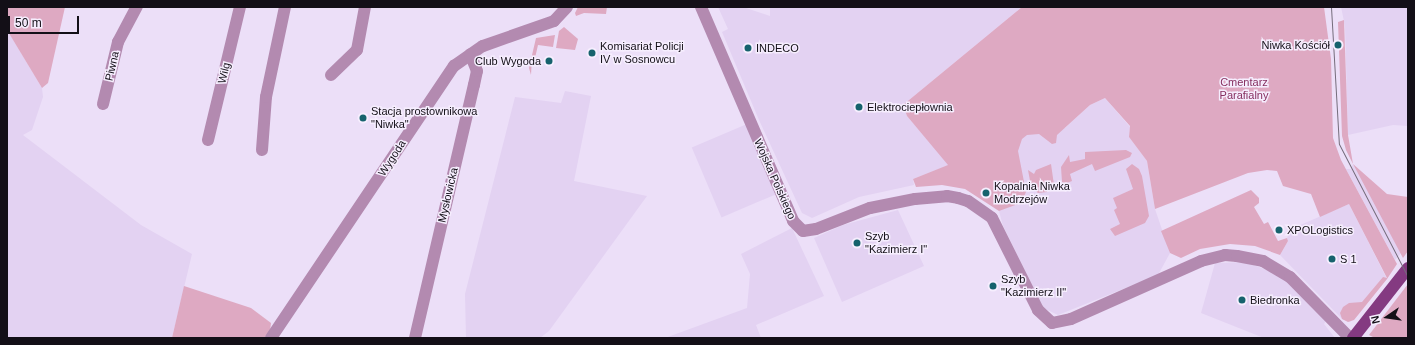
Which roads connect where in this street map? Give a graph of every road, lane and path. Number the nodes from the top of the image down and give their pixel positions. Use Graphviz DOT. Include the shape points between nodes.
graph roads {
  1 [pos="137,7"];
  2 [pos="240,7"];
  3 [pos="285,7"];
  4 [pos="365,7"];
  5 [pos="567,7"];
  6 [pos="700,7"];
  7 [pos="470,54"];
  8 [pos="331,76"];
  9 [pos="103,104"];
  10 [pos="208,140"];
  11 [pos="262,150"];
  12 [pos="1408,268"];
  13 [pos="271,338"];
  14 [pos="415,338"];
  15 [pos="1350,338"];
  16 [pos="1353,338"];
  1 -- 9 [label="street, Piwna" via="118,42"];
  2 -- 10 [label="street, Wilg"];
  3 -- 11 [label="street" via="266,97"];
  4 -- 8 [label="street" via="357,50"];
  5 -- 7 [label="street, Wygoda" via="554,21 494,41"];
  6 -- 15 [label="street, Wojska Polskiego" via="793,221 803,231 816,229 870,208 915,199 947,196 958,198 968,201 992,218 1042,316 1052,323 1059,323 1201,261 1225,255 1250,257 1274,266 1290,277"];
  7 -- 13 [label="street, Wygoda" via="444,78"];
  7 -- 14 [label="street, Mysłowicka" via="477,70"];
  12 -- 16 [label="main road"];
}
